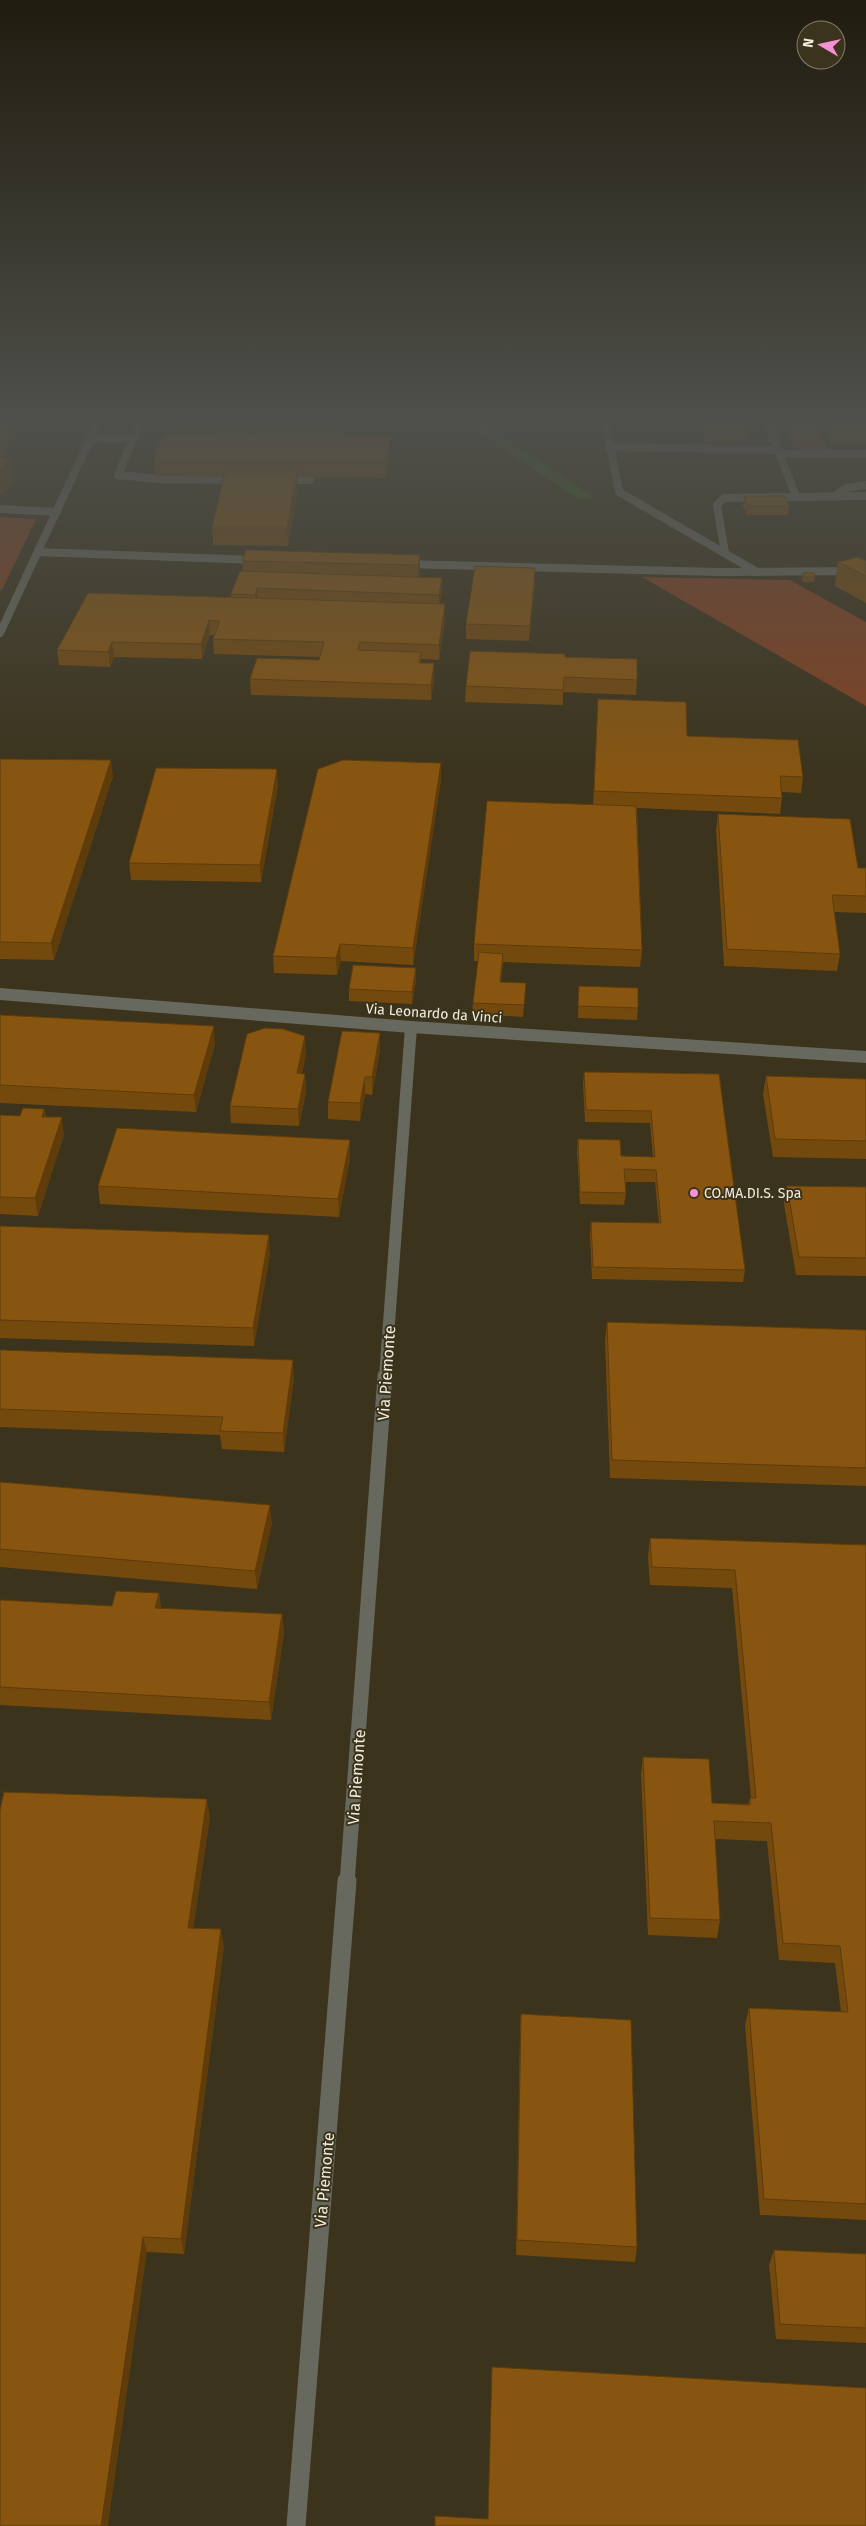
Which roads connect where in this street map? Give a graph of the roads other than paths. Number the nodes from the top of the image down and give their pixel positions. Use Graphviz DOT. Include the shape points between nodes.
graph roads {
  1 [pos="43,542"];
  2 [pos="706,542"];
  3 [pos="724,542"];
  4 [pos="38,552"];
  5 [pos="726,553"];
  6 [pos="271,560"];
  7 [pos="399,564"];
  8 [pos="866,571"];
  9 [pos="757,572"];
  10 [pos="0,633"];
  11 [pos="0,994"];
  12 [pos="411,1027"];
  13 [pos="866,1057"];
  14 [pos="296,2526"];
  1 -- 4 [label="street"];
  2 -- 5 [label="street"];
  3 -- 5 [label="street"];
  4 -- 6 [label="street"];
  4 -- 10 [label="street"];
  5 -- 9 [label="street"];
  7 -- 9 [label="street"];
  8 -- 9 [label="street"];
  11 -- 12 [label="street, Via Leonardo da Vinci"];
  12 -- 13 [label="street, Via Leonardo da Vinci"];
  12 -- 14 [label="street, Via Piemonte"];
}
